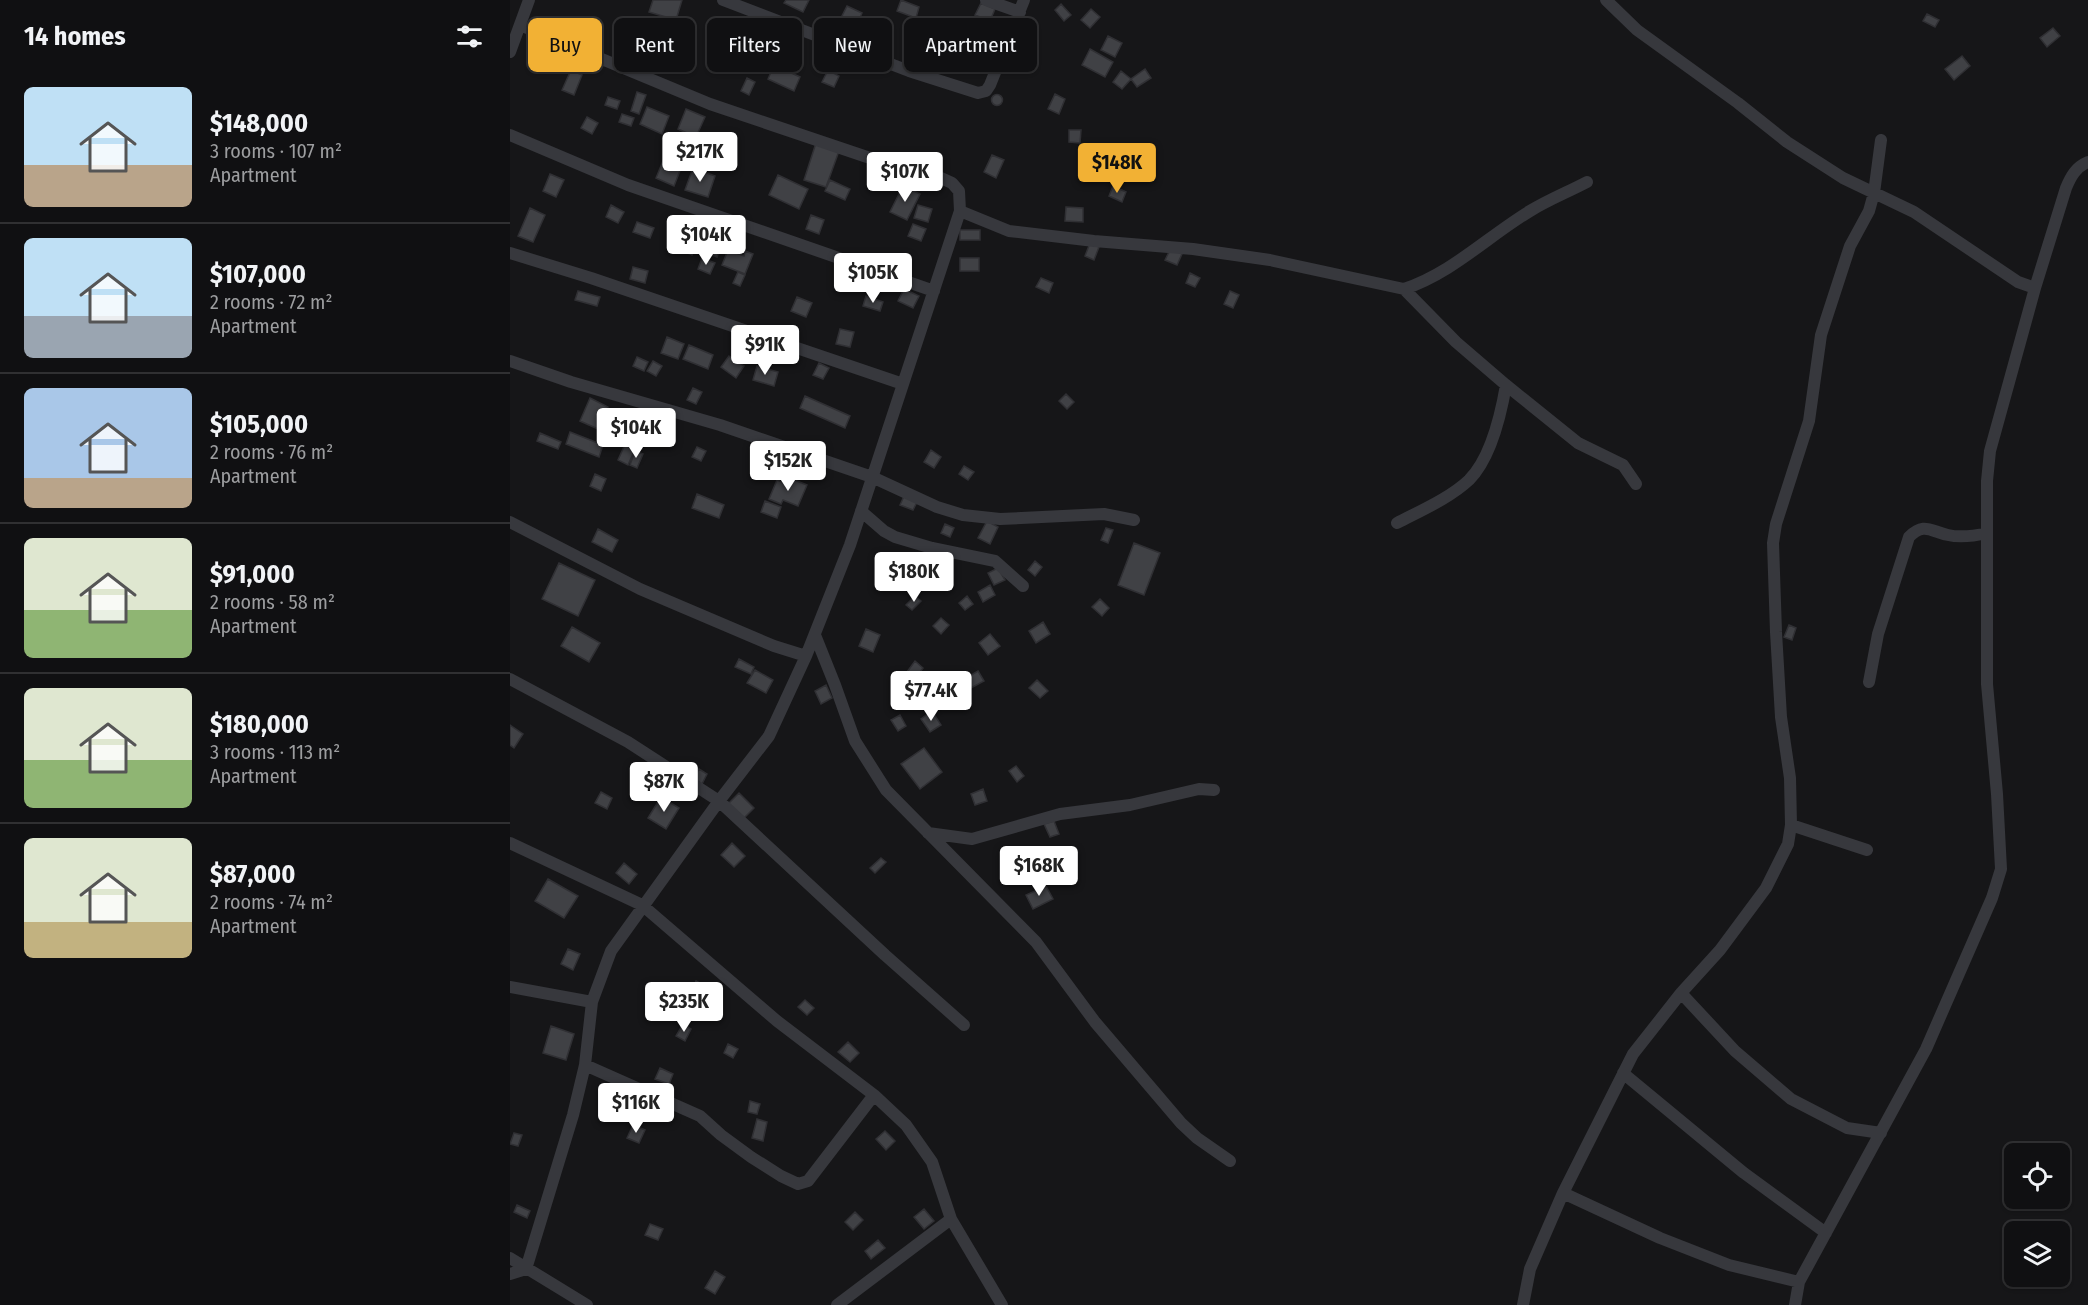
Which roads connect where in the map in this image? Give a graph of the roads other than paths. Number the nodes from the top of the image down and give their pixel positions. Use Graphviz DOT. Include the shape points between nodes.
graph roads {
  1 [pos="529,0"];
  2 [pos="723,0"];
  3 [pos="986,0"];
  4 [pos="1606,0"];
  5 [pos="1022,6"];
  6 [pos="520,25"];
  7 [pos="510,52"];
  8 [pos="510,135"];
  9 [pos="1881,140"];
  10 [pos="2088,162"];
  11 [pos="1587,182"];
  12 [pos="1874,193"];
  13 [pos="960,211"];
  14 [pos="510,254"];
  15 [pos="2035,288"];
  16 [pos="1404,289"];
  17 [pos="934,291"];
  18 [pos="510,361"];
  19 [pos="903,384"];
  20 [pos="1506,385"];
  21 [pos="872,477"];
  22 [pos="1636,484"];
  23 [pos="861,511"];
  24 [pos="1134,520"];
  25 [pos="510,522"];
  26 [pos="1397,523"];
  27 [pos="1987,533"];
  28 [pos="1023,586"];
  29 [pos="814,635"];
  30 [pos="806,656"];
  31 [pos="510,679"];
  32 [pos="1869,682"];
  33 [pos="1214,790"];
  34 [pos="719,801"];
  35 [pos="1791,825"];
  36 [pos="928,833"];
  37 [pos="510,843"];
  38 [pos="1867,850"];
  39 [pos="642,905"];
  40 [pos="510,987"];
  41 [pos="1681,993"];
  42 [pos="592,1002"];
  43 [pos="964,1025"];
  44 [pos="585,1065"];
  45 [pos="1623,1073"];
  46 [pos="874,1095"];
  47 [pos="1881,1133"];
  48 [pos="1230,1161"];
  49 [pos="1563,1193"];
  50 [pos="951,1220"];
  51 [pos="1826,1233"];
  52 [pos="510,1258"];
  53 [pos="526,1269"];
  54 [pos="510,1274"];
  55 [pos="1799,1282"];
  56 [pos="586,1305"];
  57 [pos="837,1305"];
  58 [pos="1002,1305"];
  59 [pos="1523,1305"];
  60 [pos="1795,1305"];
  1 -- 6 [label="street"];
  2 -- 5 [label="street" via="978,93 990,85"];
  3 -- 5 [label="street"];
  4 -- 12 [label="street" via="1637,30 1787,142"];
  6 -- 7 [label="street"];
  6 -- 13 [label="street" via="710,104 952,183 959,191"];
  8 -- 17 [label="street" via="628,185"];
  9 -- 12 [label="street"];
  10 -- 15 [label="street" via="2072,175"];
  11 -- 16 [label="street" via="1530,211 1424,282"];
  12 -- 15 [label="street" via="1914,212 2018,282"];
  12 -- 35 [label="street" via="1850,246 1821,335 1809,422 1773,543 1781,717 1790,778"];
  13 -- 16 [label="street" via="1009,231 1237,255"];
  13 -- 17 [label="street"];
  14 -- 19 [label="street"];
  15 -- 27 [label="street" via="1990,451"];
  16 -- 20 [label="street"];
  17 -- 19 [label="street"];
  18 -- 21 [label="street" via="720,425"];
  19 -- 21 [label="street"];
  20 -- 22 [label="street" via="1578,443 1623,465"];
  20 -- 26 [label="street" via="1501,413 1483,462 1469,480 1435,504"];
  21 -- 23 [label="street"];
  21 -- 24 [label="street" via="963,514 1000,519 1104,514"];
  23 -- 28 [label="street" via="895,537 995,561"];
  23 -- 29 [label="street"];
  25 -- 30 [label="street" via="640,589"];
  27 -- 32 [label="street" via="1971,537 1926,528 1917,529 1908,537 1878,634"];
  27 -- 47 [label="street" via="1987,684 2001,869 1926,1048"];
  29 -- 30 [label="street"];
  29 -- 36 [label="street" via="855,741 886,790"];
  30 -- 34 [label="street" via="769,736"];
  31 -- 34 [label="street" via="628,742"];
  33 -- 36 [label="street" via="1199,789 1130,805 1060,814 972,839"];
  34 -- 39 [label="street"];
  34 -- 43 [label="street"];
  35 -- 38 [label="street"];
  35 -- 41 [label="street" via="1788,844 1766,888 1720,950"];
  36 -- 48 [label="street" via="1036,942 1095,1022 1174,1115 1197,1138"];
  37 -- 39 [label="street"];
  39 -- 42 [label="street" via="611,951"];
  39 -- 46 [label="street" via="777,1021"];
  40 -- 42 [label="street"];
  41 -- 45 [label="street" via="1633,1054"];
  41 -- 47 [label="street" via="1735,1051 1791,1100 1847,1128"];
  42 -- 44 [label="street"];
  44 -- 46 [label="street" via="700,1116 752,1157 798,1184 808,1181"];
  44 -- 53 [label="street"];
  45 -- 49 [label="street"];
  45 -- 51 [label="street" via="1744,1173"];
  46 -- 50 [label="street" via="906,1125 932,1162"];
  47 -- 51 [label="street"];
  49 -- 55 [label="street" via="1729,1266"];
  49 -- 59 [label="street" via="1530,1269"];
  50 -- 57 [label="street"];
  50 -- 58 [label="street"];
  51 -- 55 [label="street"];
  52 -- 53 [label="street"];
  53 -- 54 [label="street"];
  53 -- 56 [label="street"];
  55 -- 60 [label="street"];
}
